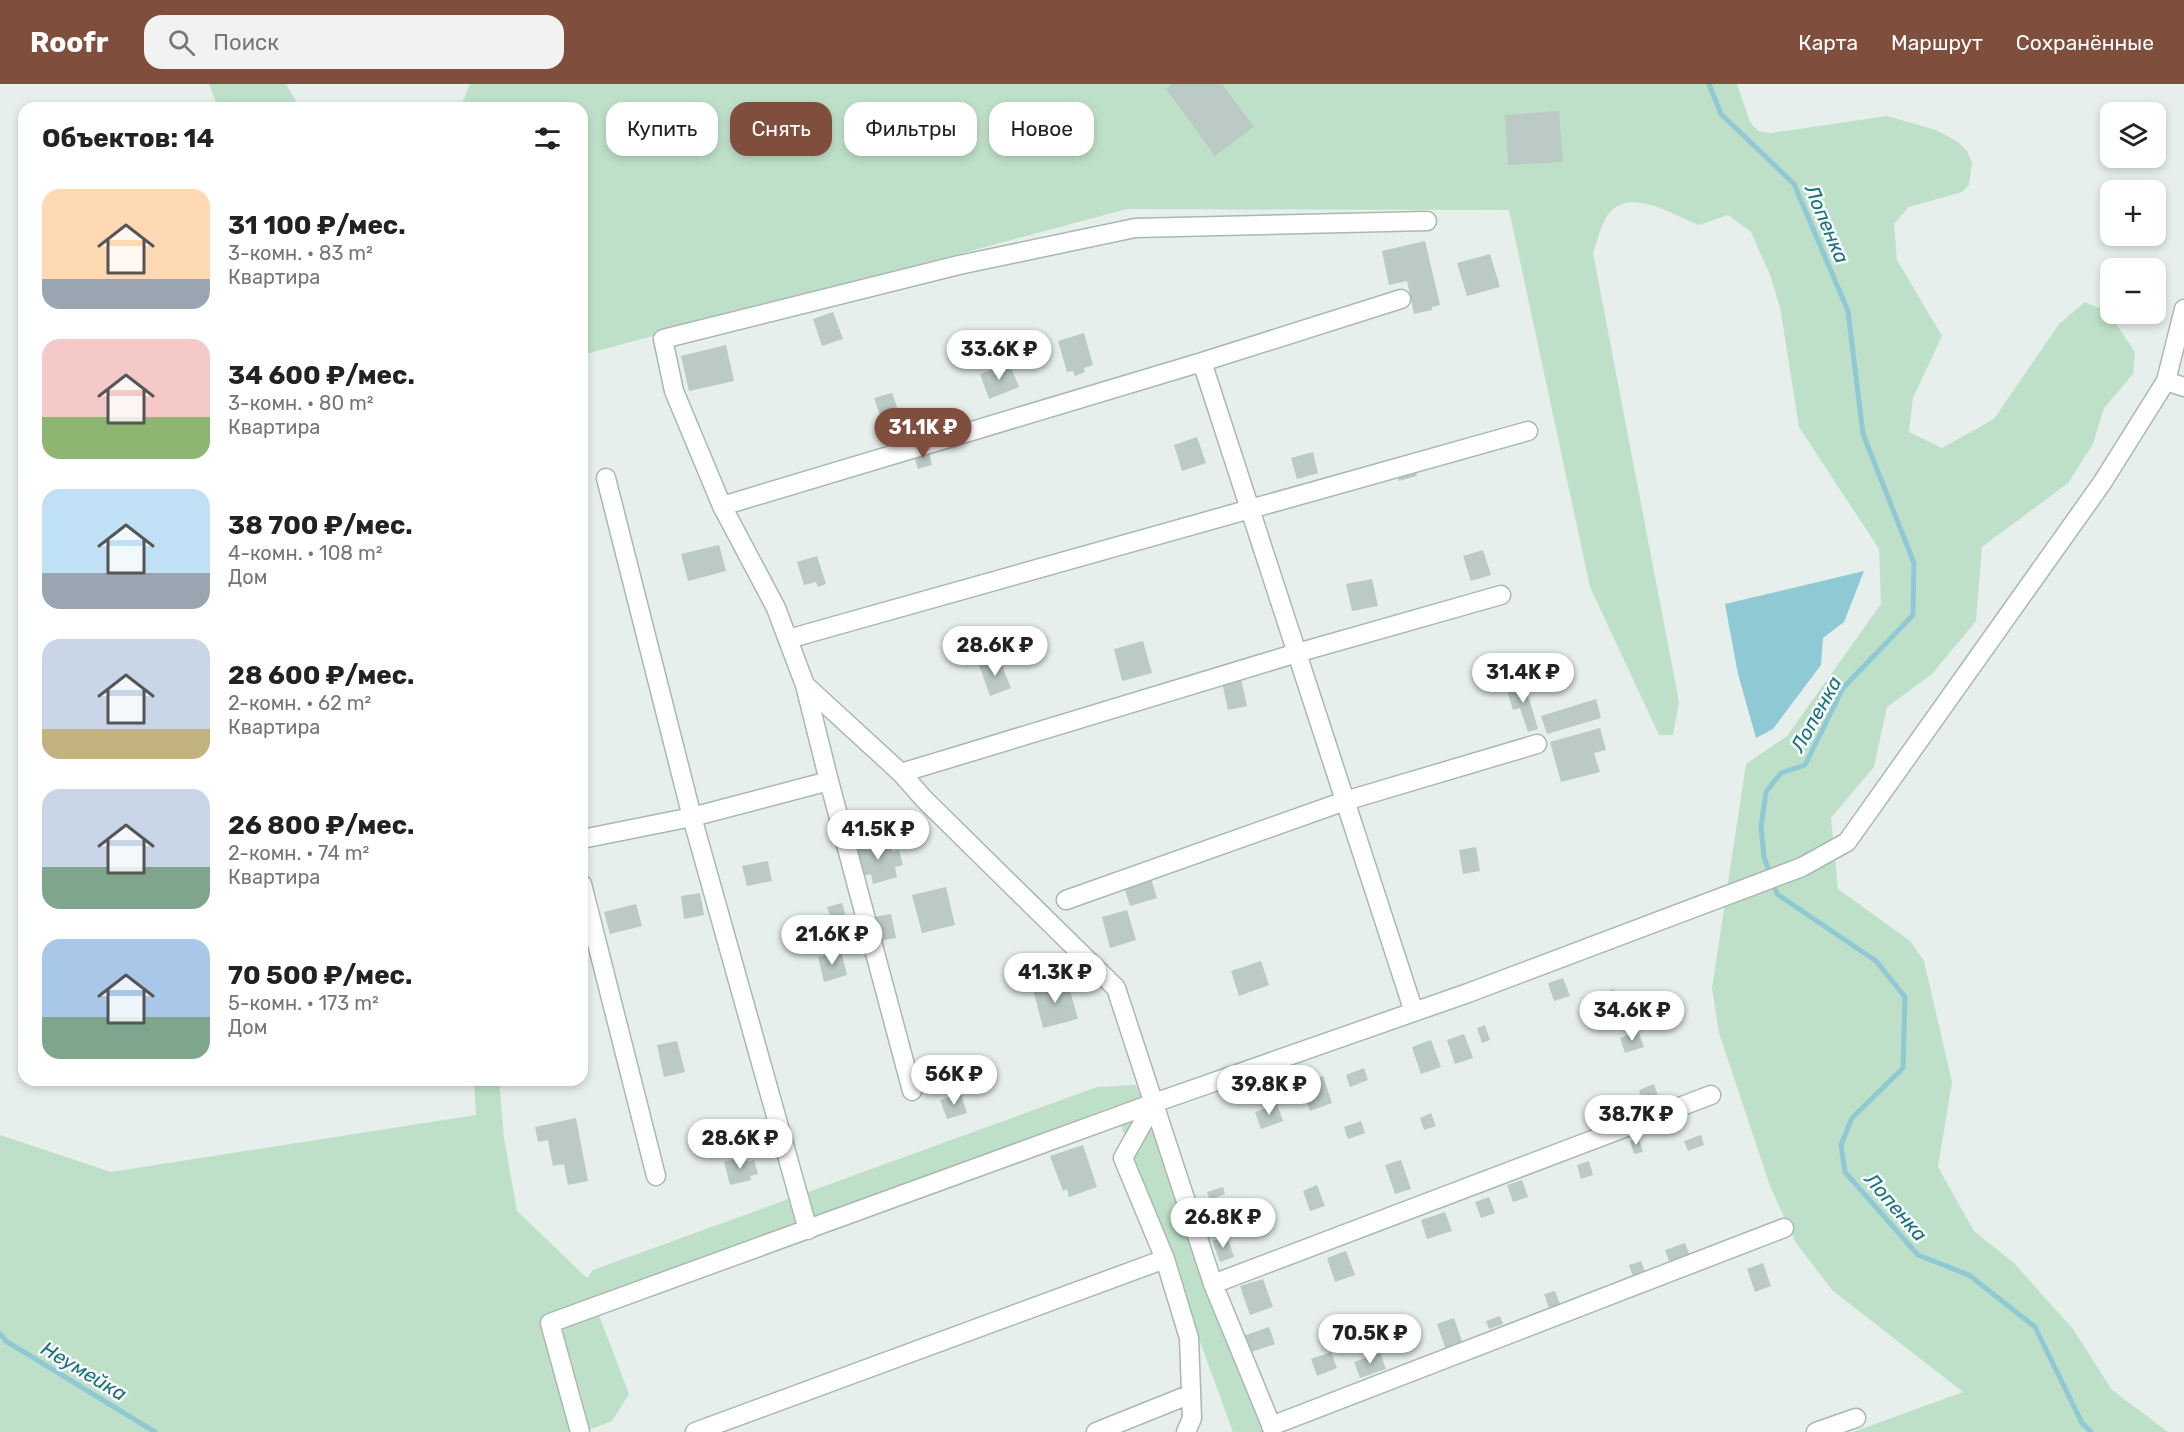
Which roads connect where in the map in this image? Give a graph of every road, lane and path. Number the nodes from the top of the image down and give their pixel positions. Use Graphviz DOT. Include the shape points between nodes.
graph roads {
  1 [pos="1427,221"];
  2 [pos="1401,299"];
  3 [pos="2184,309"];
  4 [pos="1202,362"];
  5 [pos="2166,381"];
  6 [pos="2184,387"];
  7 [pos="1528,431"];
  8 [pos="606,478"];
  9 [pos="722,506"];
  10 [pos="1250,509"];
  11 [pos="1501,595"];
  12 [pos="788,639"];
  13 [pos="1297,653"];
  14 [pos="805,685"];
  15 [pos="1537,744"];
  16 [pos="901,773"];
  17 [pos="829,781"];
  18 [pos="1345,801"];
  19 [pos="692,817"];
  20 [pos="588,838"];
  21 [pos="1065,900"];
  22 [pos="588,908"];
  23 [pos="1414,1012"];
  24 [pos="912,1091"];
  25 [pos="1711,1095"];
  26 [pos="1154,1103"];
  27 [pos="656,1176"];
  28 [pos="1784,1228"];
  29 [pos="808,1230"];
  30 [pos="1165,1259"];
  31 [pos="1213,1284"];
  32 [pos="1191,1394"];
  33 [pos="1856,1418"];
  34 [pos="1273,1429"];
  35 [pos="580,1432"];
  36 [pos="696,1432"];
  37 [pos="1096,1432"];
  38 [pos="1186,1432"];
  39 [pos="1816,1432"];
  1 -- 9 [label="street" via="1135,228 959,265 663,339 674,391"];
  2 -- 4 [label="street"];
  3 -- 5 [label="street"];
  4 -- 9 [label="street"];
  4 -- 10 [label="street"];
  5 -- 6 [label="street"];
  5 -- 23 [label="street" via="2102,483 1847,842 1802,867"];
  7 -- 10 [label="street"];
  8 -- 19 [label="street"];
  9 -- 12 [label="street" via="776,608"];
  10 -- 12 [label="street"];
  10 -- 13 [label="street"];
  11 -- 13 [label="street"];
  12 -- 14 [label="street"];
  13 -- 16 [label="street"];
  13 -- 18 [label="street"];
  14 -- 16 [label="street"];
  14 -- 17 [label="street"];
  15 -- 18 [label="street"];
  16 -- 26 [label="street" via="1116,988"];
  17 -- 19 [label="street"];
  17 -- 24 [label="street"];
  18 -- 21 [label="street"];
  18 -- 23 [label="street"];
  19 -- 20 [label="street"];
  19 -- 29 [label="street"];
  22 -- 27 [label="street"];
  23 -- 26 [label="street"];
  25 -- 31 [label="street"];
  26 -- 29 [label="street"];
  26 -- 30 [label="street" via="1124,1158"];
  26 -- 31 [label="street"];
  28 -- 34 [label="street"];
  29 -- 35 [label="street" via="550,1323"];
  30 -- 32 [label="street" via="1189,1338"];
  30 -- 36 [label="street"];
  31 -- 34 [label="street"];
  32 -- 37 [label="street"];
  32 -- 38 [label="street" via="1192,1419"];
  33 -- 39 [label="street"];
}
